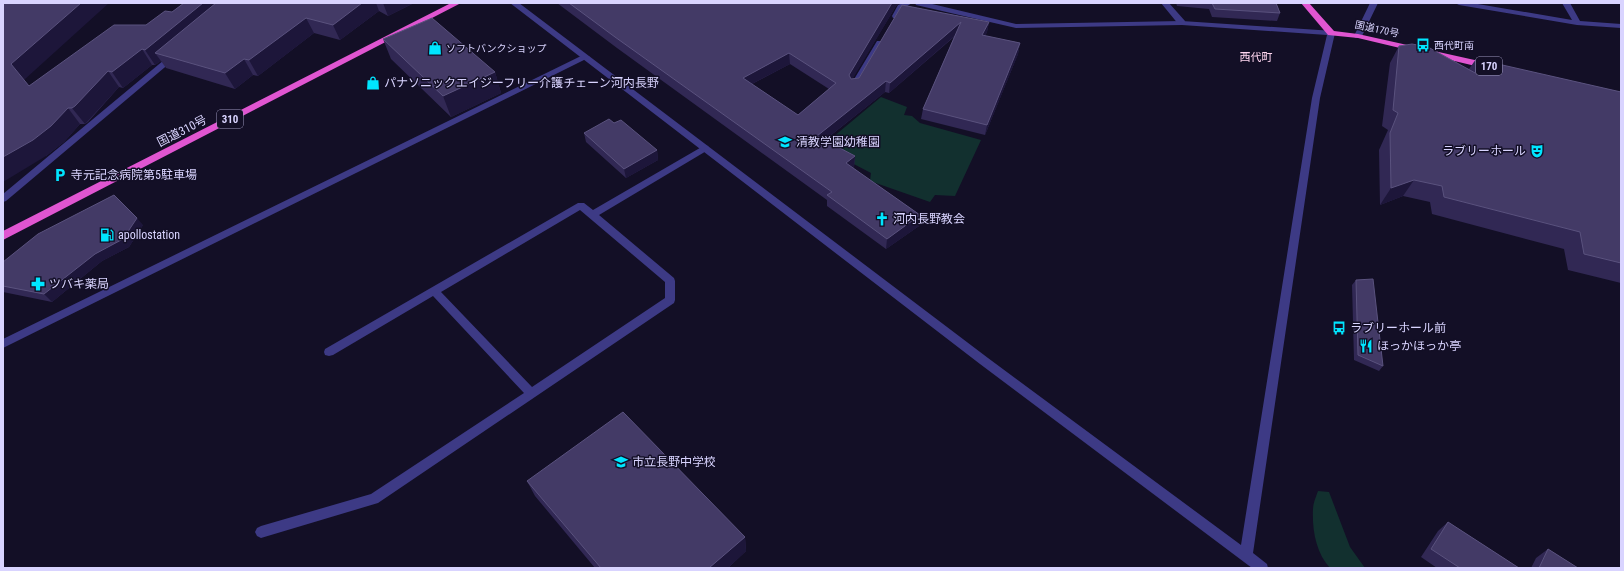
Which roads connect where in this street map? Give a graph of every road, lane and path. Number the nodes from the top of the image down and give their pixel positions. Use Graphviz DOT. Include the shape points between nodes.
graph roads {
  1 [pos="457,3"];
  2 [pos="514,3"];
  3 [pos="908,3"];
  4 [pos="919,3"];
  5 [pos="1165,3"];
  6 [pos="1305,3"];
  7 [pos="1374,3"];
  8 [pos="1459,3"];
  9 [pos="1566,3"];
  10 [pos="894,20"];
  11 [pos="1182,23"];
  12 [pos="1577,23"];
  13 [pos="1621,26"];
  14 [pos="1330,33"];
  15 [pos="886,34"];
  16 [pos="1358,36"];
  17 [pos="177,54"];
  18 [pos="586,57"];
  19 [pos="1496,68"];
  20 [pos="854,86"];
  21 [pos="705,148"];
  22 [pos="3,199"];
  23 [pos="592,215"];
  24 [pos="3,236"];
  25 [pos="434,291"];
  26 [pos="3,344"];
  27 [pos="329,352"];
  28 [pos="531,393"];
  29 [pos="261,532"];
  30 [pos="1246,556"];
  31 [pos="1262,568"];
  1 -- 24 [label="highway, 国道310号 / 310"];
  2 -- 18 [label="street"];
  3 -- 10 [label="street" via="901,7"];
  4 -- 11 [label="street" via="1016,26"];
  5 -- 11 [label="street"];
  6 -- 14 [label="highway"];
  7 -- 16 [label="street"];
  8 -- 12 [label="street"];
  9 -- 12 [label="street"];
  11 -- 14 [label="street"];
  12 -- 13 [label="street"];
  14 -- 16 [label="highway, 国道170号 / 170"];
  14 -- 30 [label="street" via="1316,98"];
  15 -- 20 [label="street"];
  16 -- 19 [label="highway, 国道170号 / 170"];
  17 -- 22 [label="street"];
  18 -- 21 [label="street"];
  18 -- 26 [label="street"];
  21 -- 23 [label="street"];
  21 -- 30 [label="street" via="984,361"];
  23 -- 25 [label="street" via="581,205"];
  23 -- 28 [label="street" via="670,281 670,300"];
  25 -- 27 [label="street"];
  25 -- 28 [label="street"];
  28 -- 29 [label="street" via="374,499"];
  30 -- 31 [label="street"];
}
